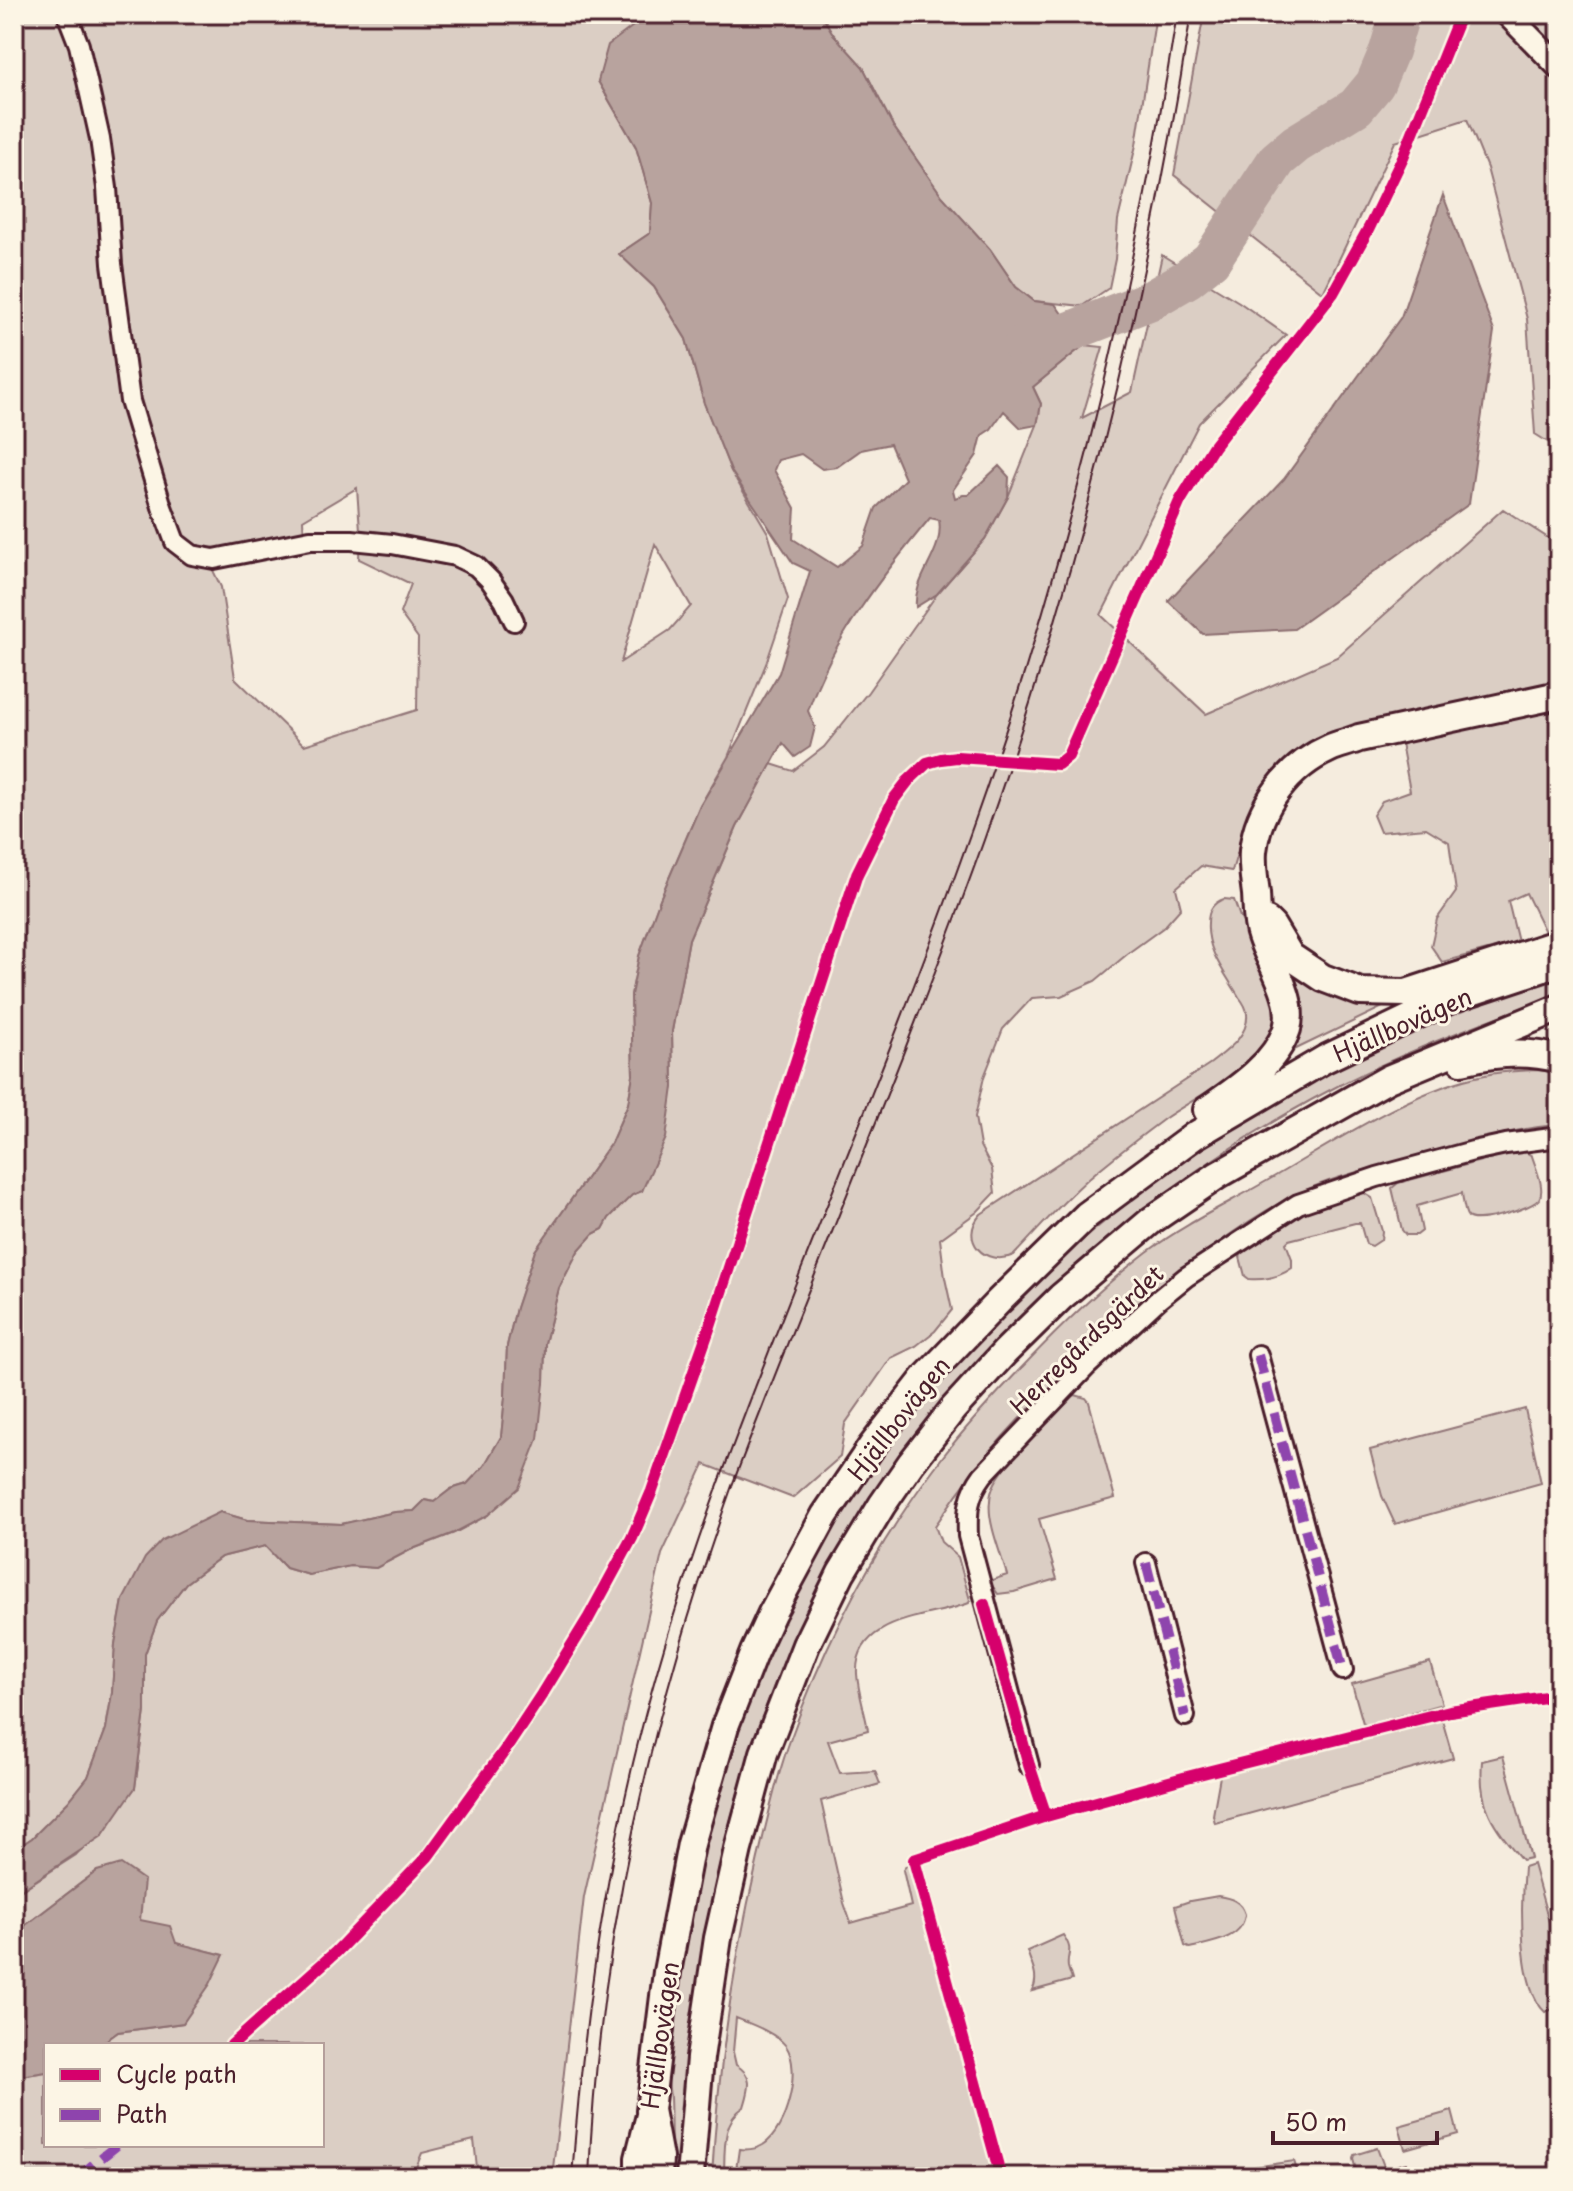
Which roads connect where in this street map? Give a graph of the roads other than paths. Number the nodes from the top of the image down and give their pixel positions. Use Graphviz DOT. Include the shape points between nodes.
graph roads {
  1 [pos="67,14"];
  2 [pos="1507,14"];
  3 [pos="1559,67"];
  4 [pos="514,621"];
  5 [pos="1559,695"];
  6 [pos="1258,913"];
  7 [pos="1559,943"];
  8 [pos="1559,963"];
  9 [pos="1559,1008"];
  10 [pos="1559,1059"];
  11 [pos="1388,1079"];
  12 [pos="1559,1137"];
  13 [pos="1087,1215"];
  14 [pos="1258,1355"];
  15 [pos="1146,1563"];
  16 [pos="1343,1670"];
  17 [pos="1185,1716"];
  18 [pos="1029,1765"];
  19 [pos="650,2110"];
  20 [pos="637,2177"];
  21 [pos="658,2177"];
  22 [pos="690,2177"];
  1 -- 4 [label="street" via="100,139 130,401 175,542 192,555 214,559 310,540 430,550 476,566"];
  2 -- 3 [label="street"];
  5 -- 6 [label="main road" via="1359,738 1298,768 1277,790 1257,831 1253,853"];
  6 -- 7 [label="main road" via="1290,956 1323,978 1360,992 1406,993"];
  6 -- 13 [label="main road" via="1260,934 1285,999 1286,1031 1270,1059 1239,1088 1147,1151"];
  8 -- 13 [label="main road, Hjällbovägen" via="1450,999 1325,1059 1194,1136"];
  9 -- 11 [label="main road, Hjällbovägen"];
  10 -- 11 [label="main road" via="1504,1053"];
  11 -- 22 [label="main road, Hjällbovägen" via="1218,1175 1152,1220 1005,1352 953,1409 882,1505 806,1645 764,1753 718,1938"];
  12 -- 18 [label="street, Herregårdsgärdet" via="1473,1151 1298,1204 1159,1299 983,1475 967,1510 968,1536"];
  13 -- 19 [label="main road, Hjällbovägen" via="925,1378 825,1515 772,1613 725,1726 691,1844 667,1972"];
  14 -- 16 [label="street"];
  15 -- 17 [label="street"];
  19 -- 20 [label="street, Hjällbovägen"];
  19 -- 21 [label="main road"];
}
